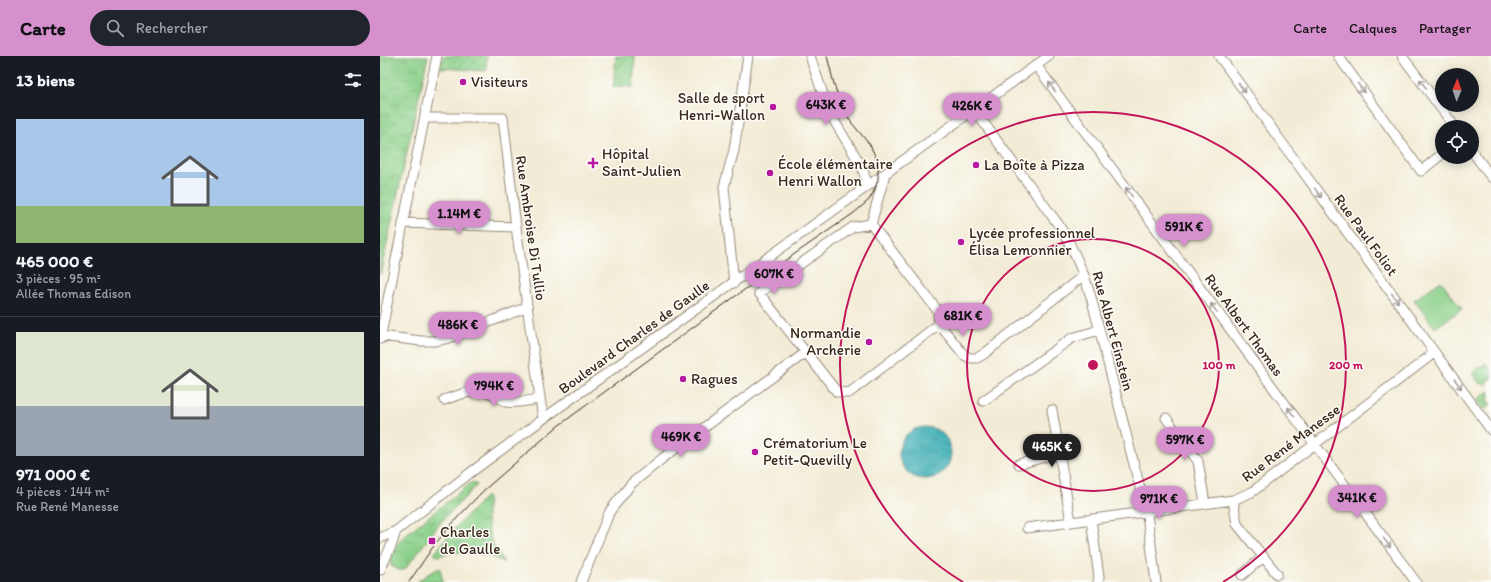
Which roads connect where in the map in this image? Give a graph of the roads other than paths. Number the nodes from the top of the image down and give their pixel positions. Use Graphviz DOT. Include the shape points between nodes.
graph roads {
  1 [pos="437,56"];
  2 [pos="748,56"];
  3 [pos="810,56"];
  4 [pos="1049,56"];
  5 [pos="1219,56"];
  6 [pos="1338,56"];
  7 [pos="1402,56"];
  8 [pos="1036,65"];
  9 [pos="975,112"];
  10 [pos="425,118"];
  11 [pos="1450,120"];
  12 [pos="1435,160"];
  13 [pos="1479,161"];
  14 [pos="886,174"];
  15 [pos="1489,175"];
  16 [pos="857,195"];
  17 [pos="403,223"];
  18 [pos="871,224"];
  19 [pos="516,227"];
  20 [pos="1084,275"];
  21 [pos="734,283"];
  22 [pos="527,307"];
  23 [pos="939,324"];
  24 [pos="1099,330"];
  25 [pos="380,338"];
  26 [pos="805,353"];
  27 [pos="1434,353"];
  28 [pos="540,399"];
  29 [pos="444,400"];
  30 [pos="983,401"];
  31 [pos="1052,410"];
  32 [pos="1166,418"];
  33 [pos="543,419"];
  34 [pos="1491,430"];
  35 [pos="1314,444"];
  36 [pos="1060,453"];
  37 [pos="1019,464"];
  38 [pos="1233,500"];
  39 [pos="1205,504"];
  40 [pos="1146,511"];
  41 [pos="1091,519"];
  42 [pos="1070,522"];
  43 [pos="1027,528"];
  44 [pos="396,531"];
  45 [pos="380,538"];
  46 [pos="1263,557"];
  47 [pos="380,570"];
  48 [pos="1277,574"];
  49 [pos="1242,575"];
  50 [pos="581,582"];
  51 [pos="1098,582"];
  52 [pos="1156,582"];
  53 [pos="1416,582"];
  1 -- 10 [label="street"];
  2 -- 21 [label="street" via="734,150 724,187"];
  3 -- 16 [label="street" via="829,112 862,166 866,180"];
  4 -- 8 [label="street, Boulevard Charles de Gaulle"];
  5 -- 27 [label="street, Rue Paul Foliot, one-way"];
  6 -- 12 [label="street, one-way" via="1421,171"];
  11 -- 7 [label="street, one-way"];
  8 -- 9 [label="street, Boulevard Charles de Gaulle"];
  35 -- 8 [label="street, Rue Albert Thomas, one-way"];
  9 -- 14 [label="street, Boulevard Charles de Gaulle"];
  9 -- 20 [label="street, Rue Albert Einstein" via="1058,224 1069,241"];
  10 -- 17 [label="street"];
  10 -- 19 [label="street, Rue Ambroise Di Tullio" via="503,118"];
  13 -- 15 [label="street"];
  14 -- 16 [label="street, Boulevard Charles de Gaulle"];
  14 -- 18 [label="street"];
  16 -- 21 [label="street, Boulevard Charles de Gaulle"];
  17 -- 19 [label="street"];
  17 -- 25 [label="street"];
  18 -- 23 [label="street" via="938,311"];
  18 -- 26 [label="street" via="853,227 759,293"];
  19 -- 22 [label="street, Rue Ambroise Di Tullio"];
  20 -- 23 [label="street" via="977,358 964,355"];
  20 -- 24 [label="street, Rue Albert Einstein"];
  21 -- 33 [label="street, Boulevard Charles de Gaulle"];
  22 -- 25 [label="street" via="449,338 421,341"];
  22 -- 28 [label="street, Rue Ambroise Di Tullio"];
  23 -- 26 [label="street" via="849,393 837,392"];
  24 -- 30 [label="street" via="1072,338"];
  24 -- 40 [label="street, Rue Albert Einstein"];
  26 -- 50 [label="street" via="630,484 610,511"];
  27 -- 34 [label="street, Rue Paul Foliot, one-way"];
  27 -- 35 [label="street, Rue René Manesse"];
  28 -- 29 [label="street" via="506,402 494,394 477,391"];
  28 -- 33 [label="street, Rue Ambroise Di Tullio"];
  31 -- 36 [label="street"];
  32 -- 39 [label="street" via="1198,461"];
  33 -- 44 [label="street, Boulevard Charles de Gaulle"];
  35 -- 38 [label="street, Rue René Manesse" via="1252,492"];
  35 -- 53 [label="street, Rue Albert Thomas, one-way"];
  36 -- 37 [label="street"];
  36 -- 42 [label="street"];
  38 -- 39 [label="street, Rue René Manesse"];
  38 -- 46 [label="street" via="1237,524"];
  39 -- 40 [label="street, Rue René Manesse"];
  40 -- 41 [label="street, Rue René Manesse"];
  40 -- 52 [label="street, Rue Albert Einstein"];
  41 -- 42 [label="street, Rue René Manesse"];
  41 -- 51 [label="street"];
  42 -- 43 [label="street, Rue René Manesse"];
  44 -- 45 [label="street, Boulevard Charles de Gaulle"];
  44 -- 47 [label="street"];
  46 -- 48 [label="street"];
  46 -- 49 [label="street"];
}
